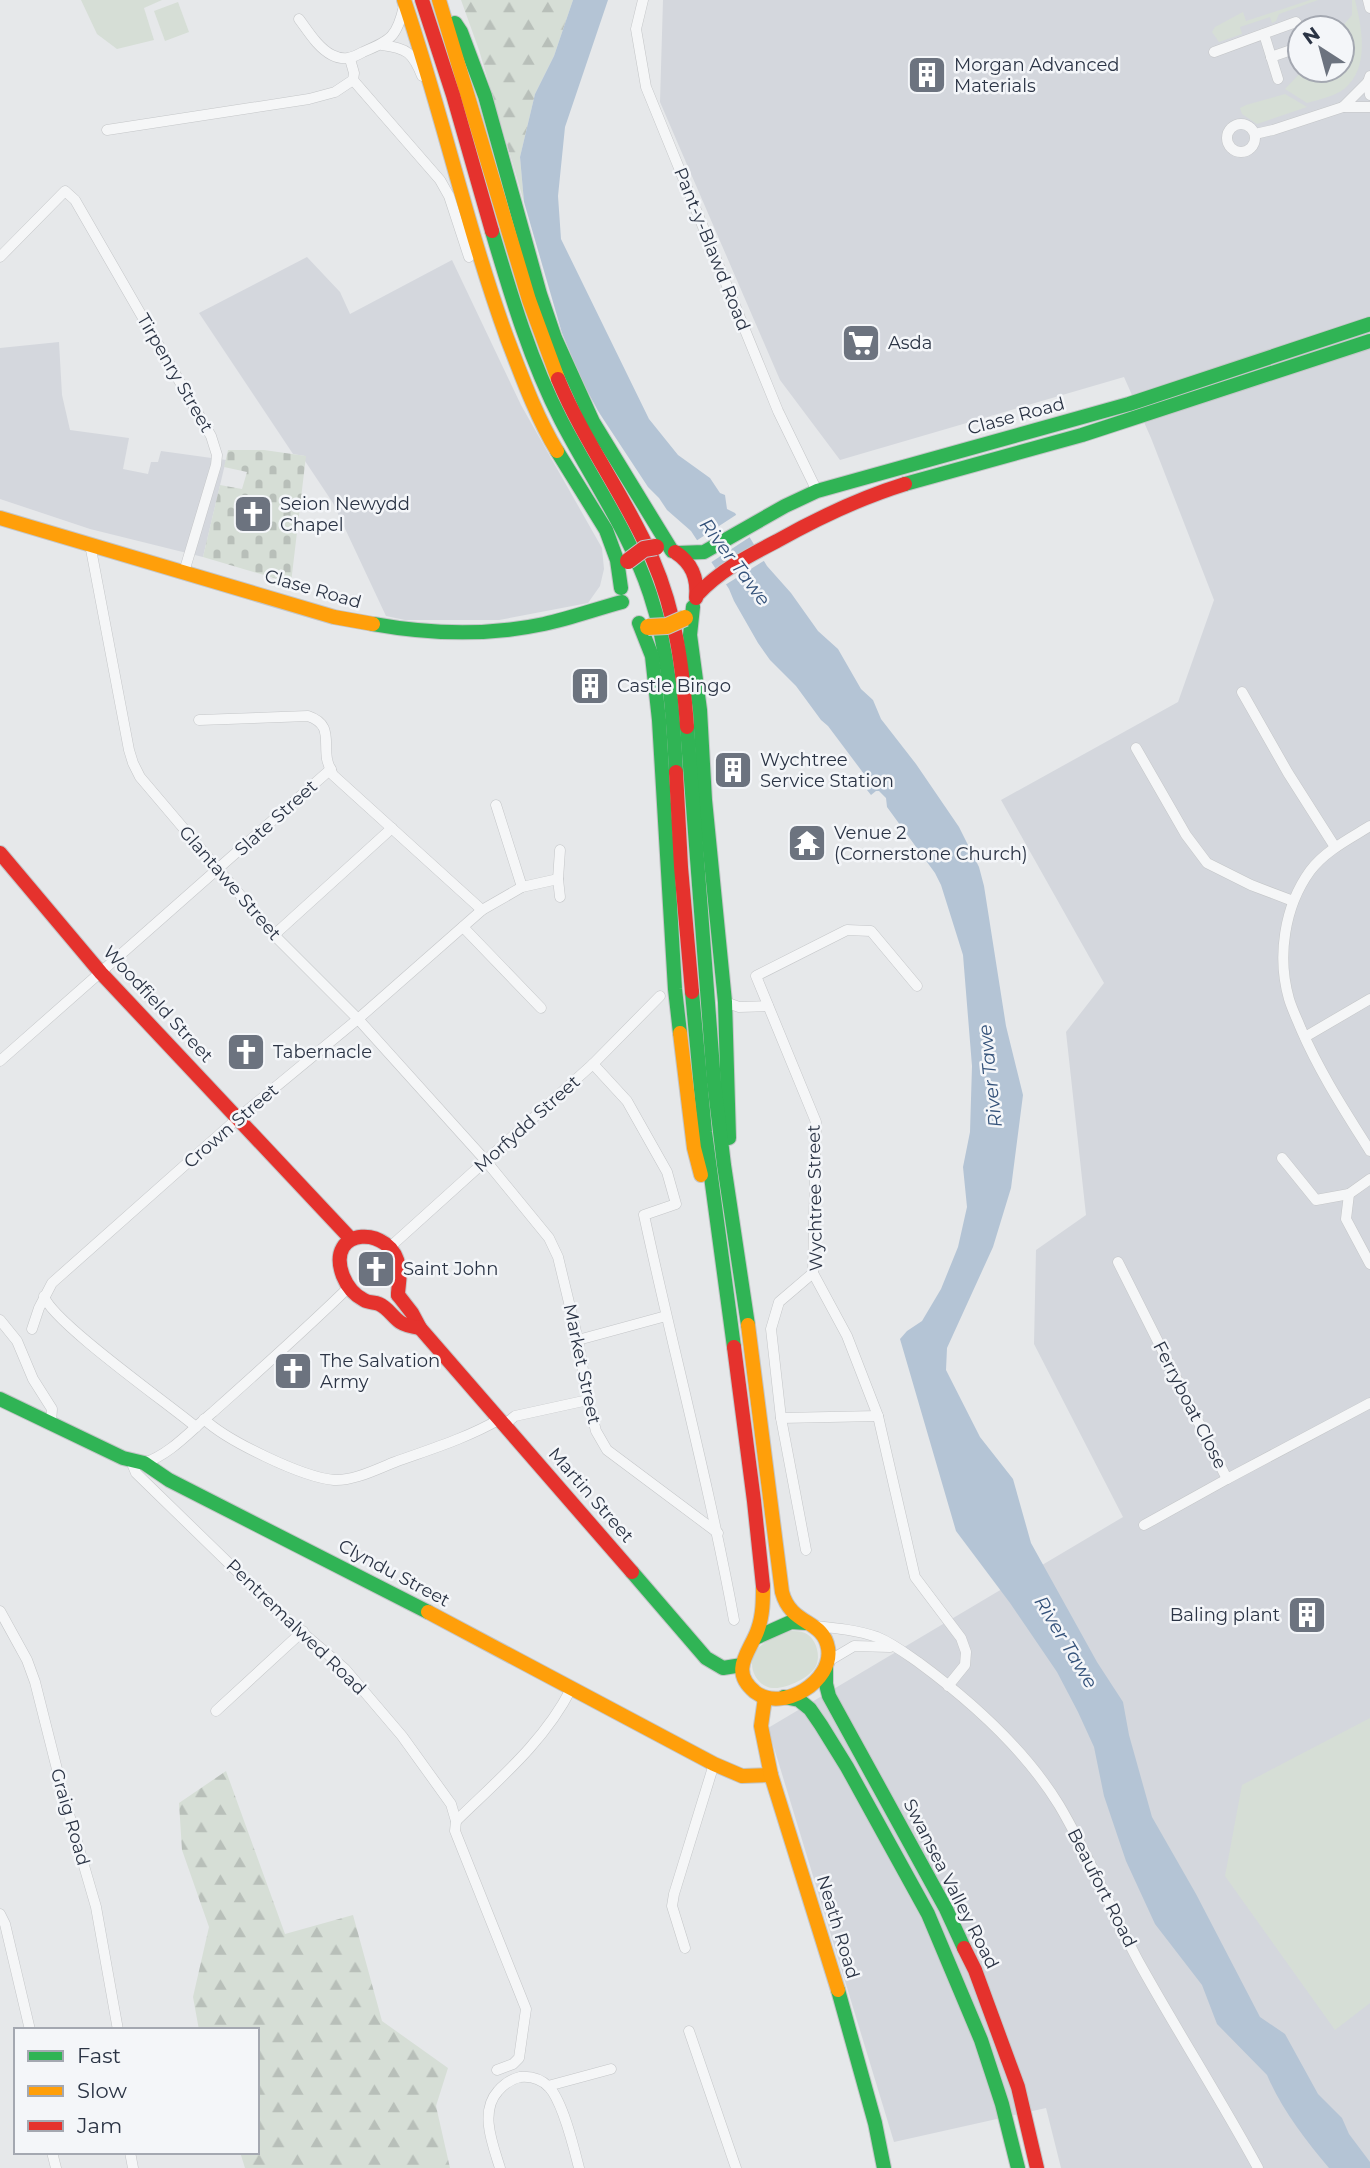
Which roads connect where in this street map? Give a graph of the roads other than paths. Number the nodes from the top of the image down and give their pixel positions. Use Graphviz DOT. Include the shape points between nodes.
graph roads {
  1 [pos="422,0"];
  2 [pos="440,0"];
  3 [pos="643,0"];
  4 [pos="1368,0"];
  5 [pos="404,1"];
  6 [pos="1370,8"];
  7 [pos="299,19"];
  8 [pos="1286,26"];
  9 [pos="1264,34"];
  10 [pos="382,45"];
  11 [pos="1214,52"];
  12 [pos="1286,52"];
  13 [pos="1272,57"];
  14 [pos="350,59"];
  15 [pos="1279,79"];
  16 [pos="1369,79"];
  17 [pos="353,80"];
  18 [pos="1370,95"];
  19 [pos="1343,107"];
  20 [pos="1370,107"];
  21 [pos="107,130"];
  22 [pos="1255,134"];
  23 [pos="449,143"];
  24 [pos="0,257"];
  25 [pos="470,257"];
  26 [pos="1370,324"];
  27 [pos="1370,341"];
  28 [pos="817,491"];
  29 [pos="5,521"];
  30 [pos="90,544"];
  31 [pos="669,550"];
  32 [pos="184,572"];
  33 [pos="622,595"];
  34 [pos="692,607"];
  35 [pos="644,625"];
  36 [pos="1242,692"];
  37 [pos="199,720"];
  38 [pos="1136,748"];
  39 [pos="331,769"];
  40 [pos="496,805"];
  41 [pos="1370,826"];
  42 [pos="392,828"];
  43 [pos="1335,847"];
  44 [pos="560,850"];
  45 [pos="0,853"];
  46 [pos="218,870"];
  47 [pos="558,879"];
  48 [pos="522,887"];
  49 [pos="560,897"];
  50 [pos="1293,901"];
  51 [pos="482,910"];
  52 [pos="463,927"];
  53 [pos="274,934"];
  54 [pos="101,973"];
  55 [pos="917,986"];
  56 [pos="660,996"];
  57 [pos="1370,999"];
  58 [pos="725,1002"];
  59 [pos="768,1006"];
  60 [pos="541,1008"];
  61 [pos="358,1019"];
  62 [pos="1305,1037"];
  63 [pos="0,1061"];
  64 [pos="593,1064"];
  65 [pos="238,1118"];
  66 [pos="1370,1151"];
  67 [pos="1282,1158"];
  68 [pos="486,1161"];
  69 [pos="1370,1179"];
  70 [pos="1349,1194"];
  71 [pos="712,1200"];
  72 [pos="730,1203"];
  73 [pos="350,1238"];
  74 [pos="390,1247"];
  75 [pos="1118,1262"];
  76 [pos="1370,1264"];
  77 [pos="813,1273"];
  78 [pos="349,1287"];
  79 [pos="398,1294"];
  80 [pos="44,1296"];
  81 [pos="380,1304"];
  82 [pos="666,1316"];
  83 [pos="0,1320"];
  84 [pos="420,1328"];
  85 [pos="33,1329"];
  86 [pos="578,1340"];
  87 [pos="0,1399"];
  88 [pos="588,1400"];
  89 [pos="1370,1403"];
  90 [pos="878,1416"];
  91 [pos="781,1418"];
  92 [pos="502,1422"];
  93 [pos="51,1423"];
  94 [pos="200,1423"];
  95 [pos="137,1462"];
  96 [pos="1227,1479"];
  97 [pos="1144,1525"];
  98 [pos="718,1533"];
  99 [pos="806,1550"];
  100 [pos="0,1611"];
  101 [pos="734,1620"];
  102 [pos="810,1624"];
  103 [pos="303,1631"];
  104 [pos="755,1638"];
  105 [pos="897,1648"];
  106 [pos="827,1664"];
  107 [pos="742,1665"];
  108 [pos="948,1686"];
  109 [pos="571,1689"];
  110 [pos="783,1697"];
  111 [pos="765,1698"];
  112 [pos="216,1711"];
  113 [pos="714,1764"];
  114 [pos="771,1775"];
  115 [pos="456,1821"];
  116 [pos="0,1914"];
  117 [pos="685,1948"];
  118 [pos="30,2028"];
  119 [pos="118,2028"];
  120 [pos="689,2031"];
  121 [pos="611,2069"];
  122 [pos="497,2070"];
  123 [pos="548,2086"];
  124 [pos="500,2168"];
  125 [pos="579,2168"];
  126 [pos="736,2168"];
  127 [pos="884,2168"];
  128 [pos="1018,2168"];
  129 [pos="1037,2168"];
  130 [pos="1258,2168"];
  1 -- 71 [label="main road" via="526,342 554,407 631,544 659,625 673,718 681,864"];
  2 -- 31 [label="main road" via="461,32 485,96 540,294 573,382"];
  2 -- 72 [label="main road" via="540,335 561,389 634,518 666,591 674,622 684,678 714,1085"];
  3 -- 28 [label="street, Pant-y-Blawd Road" via="636,29 646,87 778,411"];
  4 -- 6 [label="street"];
  5 -- 10 [label="street" via="400,23"];
  5 -- 23 [label="main road"];
  7 -- 14 [label="street" via="330,54"];
  8 -- 9 [label="street"];
  9 -- 11 [label="street"];
  9 -- 13 [label="street"];
  10 -- 14 [label="street"];
  10 -- 23 [label="street" via="409,52 415,60"];
  12 -- 13 [label="street"];
  13 -- 15 [label="street"];
  14 -- 17 [label="street"];
  16 -- 18 [label="street"];
  16 -- 19 [label="street"];
  17 -- 21 [label="street" via="335,92 309,99"];
  17 -- 25 [label="street" via="440,180"];
  19 -- 20 [label="street"];
  19 -- 22 [label="street"];
  23 -- 33 [label="main road" via="514,355 558,454 609,537"];
  24 -- 32 [label="street, Tirpenry Street" via="65,191 75,200 215,445 216,465"];
  26 -- 28 [label="main road, Clase Road" via="1129,404"];
  27 -- 34 [label="main road, Clase Road" via="1147,415 891,488 763,548 706,585"];
  28 -- 31 [label="main road, Clase Road" via="704,552"];
  29 -- 30 [label="main road, Clase Road"];
  30 -- 32 [label="main road, Clase Road"];
  30 -- 46 [label="street, Glantawe Street" via="133,763"];
  31 -- 33 [label="main road, bridge" via="638,552 628,561 622,573"];
  31 -- 34 [label="main road" via="691,566 696,579"];
  32 -- 33 [label="main road, Clase Road" via="334,617 449,632 534,626"];
  33 -- 35 [label="main road" via="629,615"];
  34 -- 35 [label="main road, bridge" via="671,626"];
  34 -- 58 [label="main road" via="690,635"];
  35 -- 71 [label="main road" via="657,707 686,1093 694,1148"];
  36 -- 43 [label="street"];
  37 -- 39 [label="street" via="318,719 325,729"];
  38 -- 50 [label="street" via="1186,835 1208,863"];
  39 -- 42 [label="street"];
  39 -- 46 [label="street, Slate Street"];
  40 -- 48 [label="street"];
  41 -- 43 [label="street"];
  42 -- 51 [label="street"];
  42 -- 53 [label="street"];
  43 -- 50 [label="street" via="1311,870"];
  44 -- 47 [label="street"];
  45 -- 54 [label="main road, Woodfield Street"];
  46 -- 53 [label="street, Glantawe Street"];
  46 -- 54 [label="street, Slate Street"];
  47 -- 48 [label="street, Crown Street"];
  47 -- 49 [label="street"];
  48 -- 51 [label="street, Crown Street"];
  50 -- 62 [label="street" via="1282,949 1289,999"];
  51 -- 52 [label="street, Crown Street"];
  52 -- 60 [label="street"];
  52 -- 61 [label="street, Crown Street"];
  53 -- 61 [label="street, Glantawe Street"];
  54 -- 63 [label="street, Slate Street"];
  54 -- 65 [label="main road, Woodfield Street"];
  55 -- 59 [label="street, Wychtree Street" via="871,931 847,930 756,976"];
  56 -- 64 [label="street, Morfydd Street"];
  57 -- 62 [label="street"];
  58 -- 59 [label="street" via="738,1007"];
  58 -- 72 [label="main road"];
  59 -- 77 [label="street, Wychtree Street" via="816,1122"];
  61 -- 65 [label="street, Crown Street"];
  61 -- 68 [label="street, Glantawe Street"];
  62 -- 66 [label="street"];
  64 -- 68 [label="street, Morfydd Street"];
  64 -- 82 [label="street" via="627,1101 667,1172 676,1204 644,1215"];
  65 -- 73 [label="main road, Woodfield Street"];
  65 -- 80 [label="street, Crown Street" via="52,1283"];
  67 -- 70 [label="street" via="1316,1200"];
  68 -- 74 [label="street, Morfydd Street"];
  68 -- 86 [label="street, Market Street" via="549,1238"];
  69 -- 70 [label="street"];
  70 -- 76 [label="street" via="1346,1219"];
  71 -- 104 [label="main road" via="754,1486 764,1594"];
  72 -- 102 [label="main road" via="781,1588 793,1614"];
  73 -- 74 [label="main road" via="369,1235"];
  73 -- 78 [label="main road" via="338,1259"];
  74 -- 79 [label="main road" via="398,1260"];
  75 -- 96 [label="street, Ferryboat Close"];
  77 -- 90 [label="street, Wychtree Street" via="847,1336"];
  77 -- 91 [label="street" via="779,1302 771,1328"];
  78 -- 81 [label="main road" via="368,1302"];
  78 -- 94 [label="street"];
  79 -- 81 [label="main road"];
  79 -- 84 [label="main road"];
  80 -- 85 [label="street, Crown Street"];
  80 -- 94 [label="street" via="55,1314 148,1391"];
  81 -- 84 [label="main road" via="402,1324"];
  82 -- 86 [label="street"];
  82 -- 98 [label="street"];
  83 -- 93 [label="street" via="17,1341 52,1409"];
  84 -- 92 [label="main road, Martin Street"];
  86 -- 88 [label="street, Market Street"];
  87 -- 93 [label="main road, Clyndu Street"];
  88 -- 92 [label="street"];
  88 -- 98 [label="street, Market Street" via="596,1431 607,1450"];
  89 -- 96 [label="street, Ferryboat Close"];
  90 -- 91 [label="street"];
  90 -- 108 [label="street, Wychtree Street" via="915,1577 961,1638 966,1652 965,1665"];
  91 -- 99 [label="street"];
  92 -- 94 [label="street" via="344,1479 313,1475"];
  92 -- 107 [label="main road, Martin Street" via="706,1658 727,1670"];
  93 -- 95 [label="main road, Clyndu Street"];
  94 -- 95 [label="street" via="158,1458"];
  95 -- 103 [label="street, Pentremalwed Road" via="135,1473"];
  95 -- 109 [label="main road, Clyndu Street"];
  96 -- 97 [label="street"];
  98 -- 101 [label="street"];
  100 -- 119 [label="street, Graig Road" via="35,1682 96,1907"];
  102 -- 104 [label="main road" via="791,1622"];
  102 -- 105 [label="street, Beaufort Road" via="855,1631"];
  102 -- 106 [label="main road" via="826,1642"];
  103 -- 112 [label="street"];
  103 -- 115 [label="street, Pentremalwed Road" via="345,1669 402,1736 451,1804"];
  104 -- 107 [label="main road"];
  105 -- 106 [label="street" via="854,1646"];
  105 -- 108 [label="street, Beaufort Road"];
  106 -- 110 [label="main road" via="817,1680"];
  106 -- 129 [label="main road, Swansea Valley Road" via="829,1696 975,1970 1018,2087"];
  107 -- 111 [label="main road" via="750,1687"];
  108 -- 130 [label="street, Beaufort Road" via="991,1723 1057,1802 1141,1965"];
  109 -- 113 [label="main road, Clyndu Street"];
  109 -- 115 [label="street" via="533,1745"];
  110 -- 111 [label="main road"];
  110 -- 128 [label="main road, Swansea Valley Road" via="799,1700 821,1725 928,1914 981,2040"];
  111 -- 114 [label="main road, Neath Road" via="761,1727"];
  113 -- 114 [label="main road, Clyndu Street" via="742,1776"];
  113 -- 117 [label="street" via="672,1906"];
  114 -- 127 [label="main road, Neath Road" via="838,1990"];
  115 -- 122 [label="street, Pentremalwed Road" via="455,1831 526,2010 519,2058"];
  116 -- 118 [label="street"];
  120 -- 126 [label="street"];
  121 -- 123 [label="street"];
  123 -- 124 [label="street" via="530,2076 515,2078 492,2097 488,2118"];
  123 -- 125 [label="street"];
}
